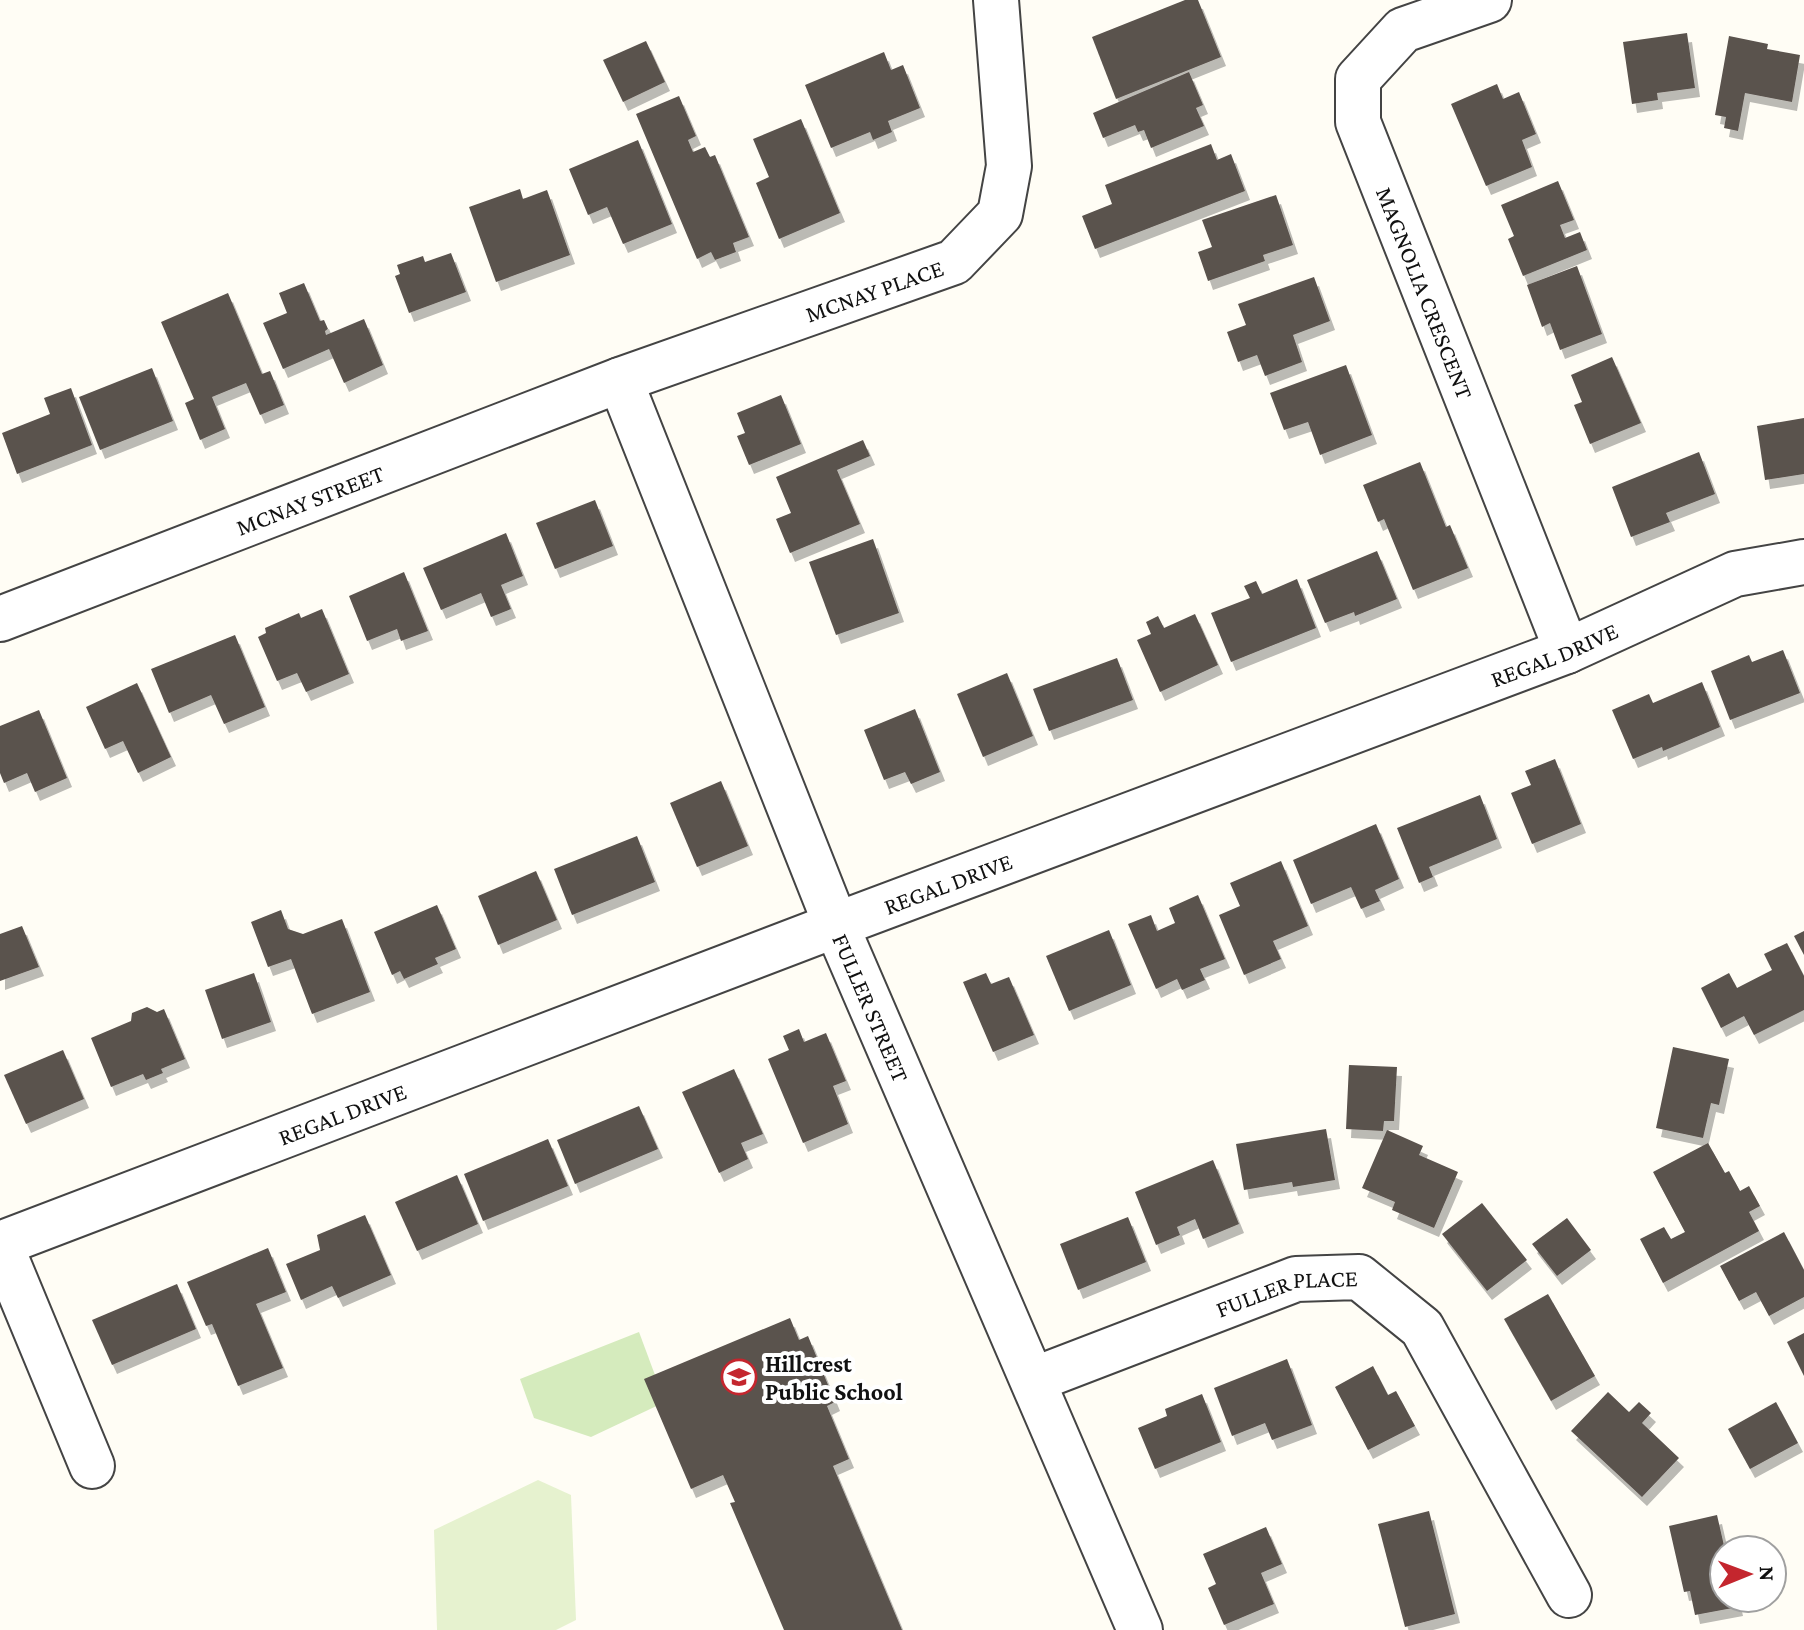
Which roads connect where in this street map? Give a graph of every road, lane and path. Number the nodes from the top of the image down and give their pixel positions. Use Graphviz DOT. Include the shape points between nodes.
graph roads {
  1 [pos="996,0"];
  2 [pos="1489,0"];
  3 [pos="620,380"];
  4 [pos="1804,562"];
  5 [pos="0,619"];
  6 [pos="1567,651"];
  7 [pos="836,925"];
  8 [pos="0,1244"];
  9 [pos="1033,1380"];
  10 [pos="92,1466"];
  11 [pos="1569,1595"];
  12 [pos="1140,1630"];
  1 -- 3 [label="street, MCNAY PLACE" via="1009,166 1000,214 954,262"];
  2 -- 6 [label="street, MAGNOLIA CRESCENT" via="1403,30 1358,79 1358,122"];
  3 -- 5 [label="street, MCNAY STREET"];
  3 -- 7 [label="street, FULLER STREET"];
  4 -- 6 [label="street, REGAL DRIVE" via="1735,574"];
  6 -- 7 [label="street, REGAL DRIVE"];
  7 -- 8 [label="street, REGAL DRIVE"];
  7 -- 9 [label="street, FULLER STREET"];
  8 -- 10 [label="street"];
  9 -- 11 [label="street, FULLER PLACE" via="1296,1279 1359,1277 1422,1328"];
  9 -- 12 [label="street, FULLER STREET"];
}
